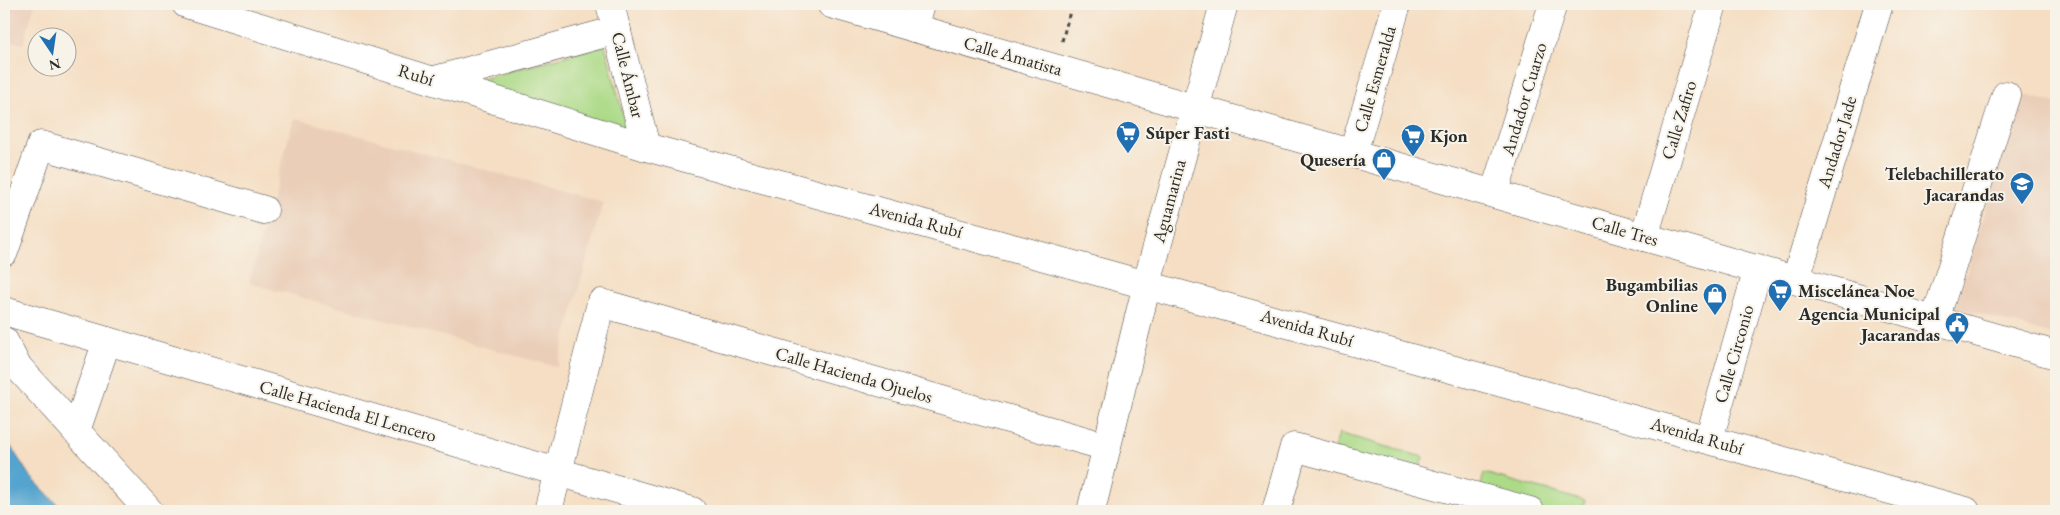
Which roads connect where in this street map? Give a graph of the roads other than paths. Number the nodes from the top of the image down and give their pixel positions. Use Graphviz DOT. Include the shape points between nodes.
graph roads {
  1 [pos="186,4"];
  2 [pos="610,4"];
  3 [pos="831,4"];
  4 [pos="1224,4"];
  5 [pos="1397,4"];
  6 [pos="1553,4"];
  7 [pos="1713,4"];
  8 [pos="1879,4"];
  9 [pos="918,16"];
  10 [pos="617,30"];
  11 [pos="434,80"];
  12 [pos="2006,94"];
  13 [pos="1194,108"];
  14 [pos="646,146"];
  15 [pos="1353,153"];
  16 [pos="1494,194"];
  17 [pos="264,210"];
  18 [pos="1644,237"];
  19 [pos="4,252"];
  20 [pos="1758,268"];
  21 [pos="1796,280"];
  22 [pos="1148,283"];
  23 [pos="4,311"];
  24 [pos="1935,320"];
  25 [pos="4,341"];
  26 [pos="107,341"];
  27 [pos="2056,355"];
  28 [pos="76,431"];
  29 [pos="1709,439"];
  30 [pos="1107,447"];
  31 [pos="558,472"];
  32 [pos="1453,501"];
  33 [pos="149,511"];
  34 [pos="548,511"];
  35 [pos="692,511"];
  36 [pos="1091,511"];
  37 [pos="1276,511"];
  38 [pos="1530,511"];
  39 [pos="1966,511"];
  1 -- 11 [label="street, Rubí"];
  2 -- 10 [label="street, Calle Ámbar"];
  3 -- 9 [label="street, Calle Amatista"];
  4 -- 13 [label="street, Aguamarina"];
  5 -- 15 [label="street, Calle Esmeralda"];
  6 -- 16 [label="street, Andador Cuarzo"];
  7 -- 18 [label="street, Calle Zafiro"];
  8 -- 21 [label="street, Andador Jade"];
  9 -- 13 [label="street, Calle Amatista" via="1054,68"];
  10 -- 11 [label="street"];
  10 -- 14 [label="street, Calle Ámbar"];
  11 -- 14 [label="street, Rubí"];
  12 -- 24 [label="street"];
  13 -- 15 [label="street, Calle Tres"];
  13 -- 22 [label="street, Aguamarina"];
  14 -- 22 [label="street, Avenida Rubí"];
  15 -- 16 [label="street, Calle Tres"];
  16 -- 18 [label="street, Calle Tres"];
  17 -- 19 [label="street" via="40,145"];
  18 -- 20 [label="street, Calle Tres"];
  20 -- 21 [label="street, Calle Tres"];
  20 -- 29 [label="street, Calle Circonio"];
  21 -- 24 [label="street, Calle Tres"];
  22 -- 29 [label="street, Avenida Rubí"];
  22 -- 30 [label="street, Aguamarina"];
  23 -- 26 [label="street, Calle Hacienda El Lencero"];
  24 -- 27 [label="street, Calle Tres"];
  25 -- 28 [label="street" via="17,366"];
  26 -- 28 [label="street"];
  26 -- 31 [label="street, Calle Hacienda El Lencero"];
  28 -- 33 [label="street"];
  29 -- 39 [label="street, Avenida Rubí"];
  30 -- 31 [label="street, Calle Hacienda Ojuelos" via="601,303"];
  30 -- 36 [label="street, Aguamarina"];
  31 -- 34 [label="street"];
  31 -- 35 [label="street, Calle Hacienda El Lencero"];
  32 -- 37 [label="street" via="1416,480 1294,447"];
  32 -- 38 [label="street"];
}
